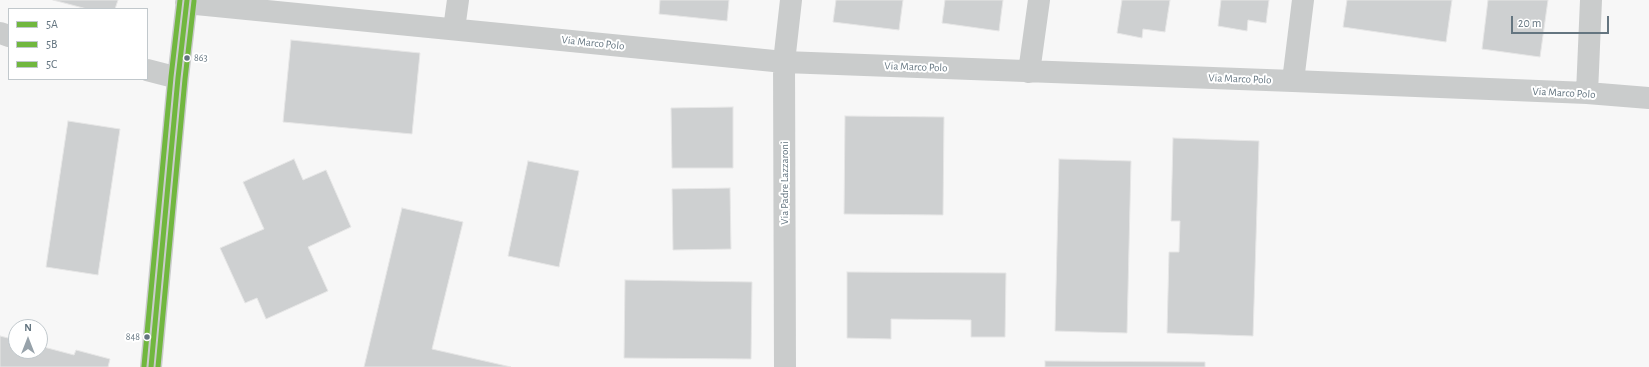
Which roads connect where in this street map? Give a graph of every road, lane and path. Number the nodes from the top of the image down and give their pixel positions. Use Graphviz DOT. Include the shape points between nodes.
graph roads {
  1 [pos="458,0"];
  2 [pos="791,0"];
  3 [pos="1039,0"];
  4 [pos="1302,0"];
  5 [pos="1591,0"];
  6 [pos="186,2"];
  7 [pos="454,30"];
  8 [pos="784,62"];
  9 [pos="148,70"];
  10 [pos="1029,72"];
  11 [pos="178,78"];
  12 [pos="1293,81"];
  13 [pos="1587,93"];
  14 [pos="1649,98"];
  15 [pos="151,367"];
  16 [pos="785,367"];
  1 -- 7 [label="street"];
  2 -- 8 [label="street, Via Padre Lazzaroni"];
  3 -- 10 [label="street"];
  4 -- 12 [label="street"];
  5 -- 13 [label="street"];
  6 -- 7 [label="street, Via Marco Polo"];
  6 -- 11 [label="street"];
  7 -- 8 [label="street, Via Marco Polo"];
  8 -- 10 [label="street, Via Marco Polo"];
  8 -- 16 [label="street, Via Padre Lazzaroni"];
  9 -- 11 [label="street"];
  10 -- 12 [label="street, Via Marco Polo"];
  11 -- 15 [label="street"];
  12 -- 13 [label="street, Via Marco Polo"];
  13 -- 14 [label="street, Via Marco Polo"];
}
